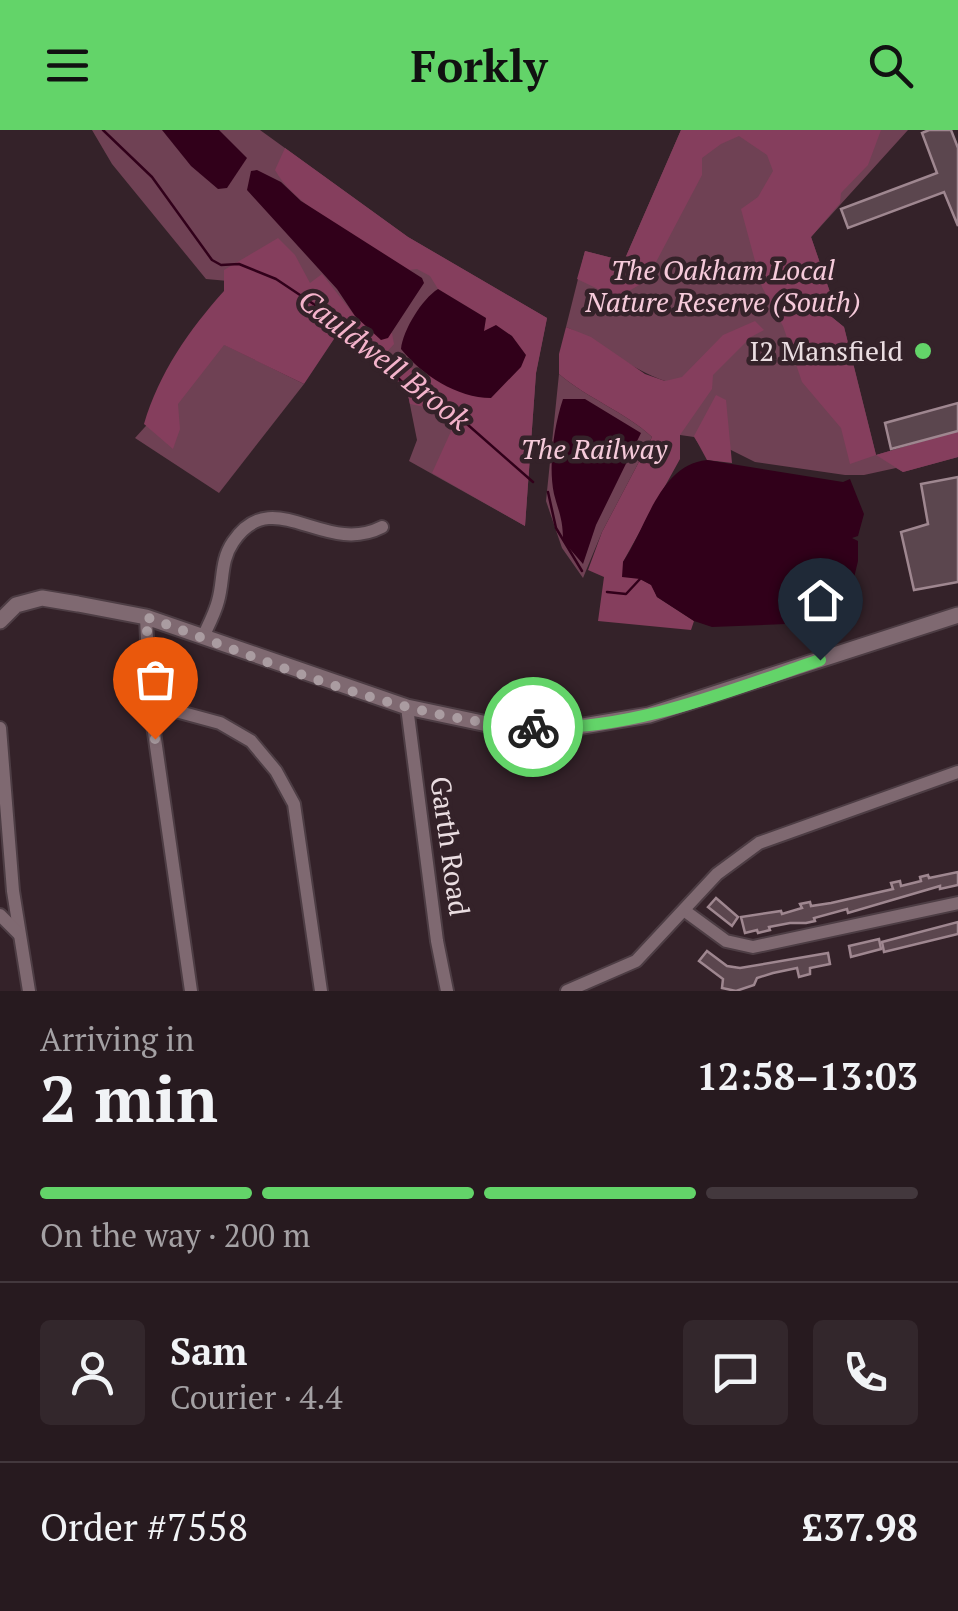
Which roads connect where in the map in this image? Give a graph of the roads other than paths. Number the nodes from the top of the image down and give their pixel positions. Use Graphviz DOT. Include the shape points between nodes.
graph roads {
  1 [pos="382,527"];
  2 [pos="958,615"];
  3 [pos="146,617"];
  4 [pos="0,621"];
  5 [pos="203,637"];
  6 [pos="150,704"];
  7 [pos="407,707"];
  8 [pos="0,728"];
  9 [pos="958,772"];
  10 [pos="958,903"];
  11 [pos="685,911"];
  12 [pos="0,914"];
  13 [pos="20,935"];
  14 [pos="28,991"];
  15 [pos="190,991"];
  16 [pos="321,991"];
  17 [pos="448,991"];
  18 [pos="567,991"];
  1 -- 5 [label="street" via="350,536 274,516 250,522 222,566 219,599"];
  2 -- 7 [label="street" via="649,715 571,728 492,725"];
  3 -- 4 [label="street" via="42,598 16,605"];
  3 -- 5 [label="street"];
  3 -- 6 [label="street"];
  5 -- 7 [label="street"];
  6 -- 15 [label="street"];
  6 -- 16 [label="street" via="220,722 251,741 276,771 294,804"];
  7 -- 17 [label="street, Garth Road"];
  8 -- 13 [label="street"];
  9 -- 11 [label="street" via="759,843 717,874"];
  10 -- 11 [label="street" via="753,947 726,942"];
  11 -- 18 [label="street" via="636,961"];
  12 -- 13 [label="street"];
  13 -- 14 [label="street"];
}
